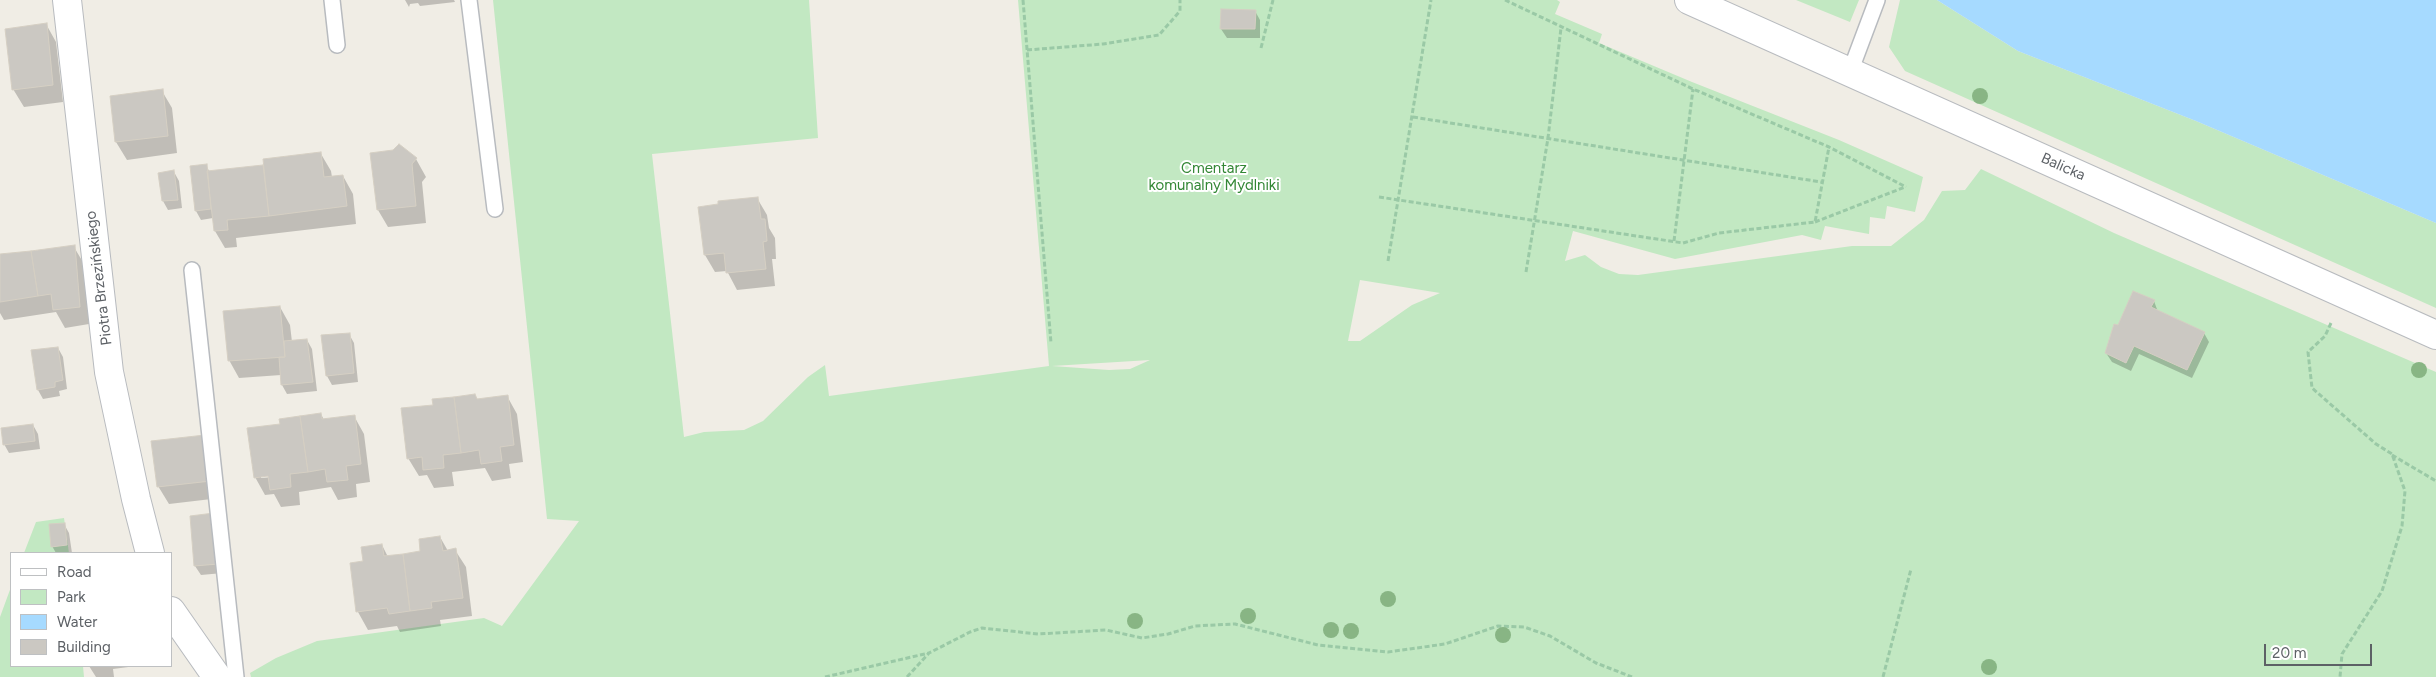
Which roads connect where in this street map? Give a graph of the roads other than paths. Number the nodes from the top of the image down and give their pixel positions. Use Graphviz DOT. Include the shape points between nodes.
graph roads {
  1 [pos="67,0"];
  2 [pos="332,0"];
  3 [pos="469,0"];
  4 [pos="1689,0"];
  5 [pos="1877,0"];
  6 [pos="337,45"];
  7 [pos="1850,72"];
  8 [pos="495,209"];
  9 [pos="192,270"];
  10 [pos="2436,335"];
  11 [pos="150,552"];
  12 [pos="172,612"];
  13 [pos="217,677"];
  14 [pos="236,677"];
  1 -- 11 [label="street, Piotra Brzezińskiego" via="109,372"];
  2 -- 6 [label="lane"];
  3 -- 8 [label="lane"];
  4 -- 7 [label="street, Balicka"];
  5 -- 7 [label="lane"];
  7 -- 10 [label="street, Balicka"];
  9 -- 14 [label="lane"];
  12 -- 13 [label="street"];
}
